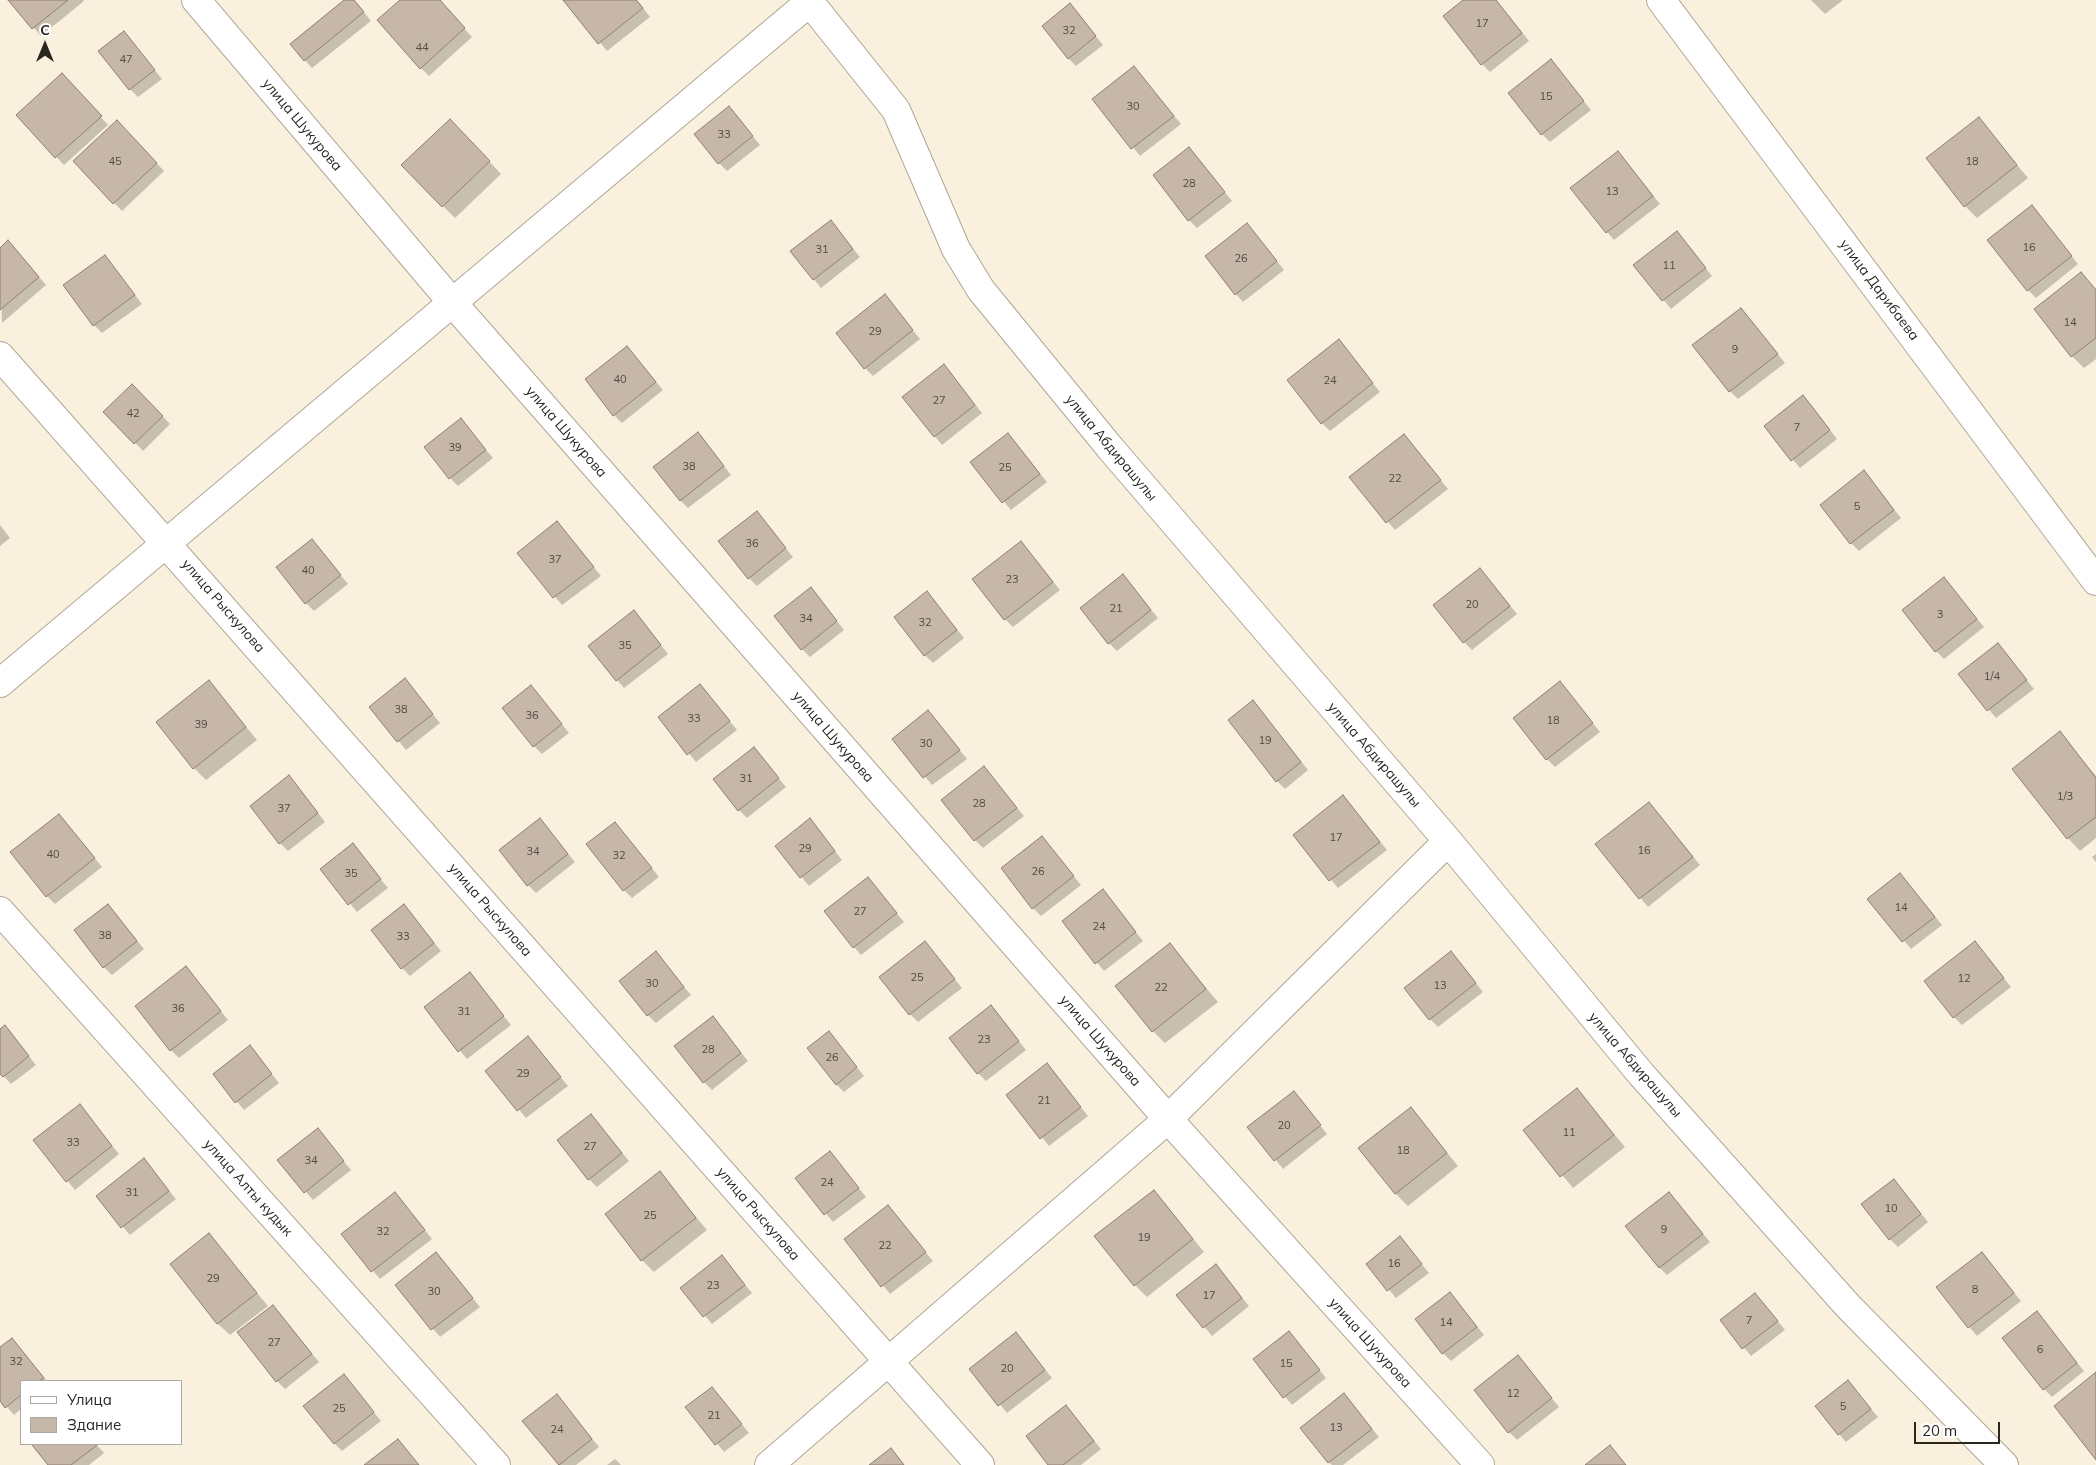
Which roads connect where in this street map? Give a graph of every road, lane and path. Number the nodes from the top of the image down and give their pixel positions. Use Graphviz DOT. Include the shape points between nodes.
graph roads {
  1 [pos="196,0"];
  2 [pos="1661,0"];
  3 [pos="810,1"];
  4 [pos="452,302"];
  5 [pos="0,356"];
  6 [pos="167,542"];
  7 [pos="2096,581"];
  8 [pos="0,684"];
  9 [pos="1448,841"];
  10 [pos="0,911"];
  11 [pos="1168,1119"];
  12 [pos="889,1363"];
  13 [pos="496,1465"];
  14 [pos="769,1465"];
  15 [pos="980,1465"];
  16 [pos="1480,1465"];
  17 [pos="2004,1465"];
  1 -- 4 [label="street, улица Шукурова"];
  2 -- 7 [label="street, улица Дарибаева"];
  3 -- 4 [label="street"];
  3 -- 9 [label="street, улица Абдирашулы" via="896,110 956,249 981,290 1111,449"];
  4 -- 6 [label="street"];
  4 -- 11 [label="street, улица Шукурова"];
  5 -- 6 [label="street, улица Рыскулова"];
  6 -- 8 [label="street"];
  6 -- 12 [label="street, улица Рыскулова"];
  9 -- 11 [label="street"];
  9 -- 17 [label="street, улица Абдирашулы" via="1654,1089 1848,1306"];
  10 -- 13 [label="street, улица Алты кудык"];
  11 -- 12 [label="street"];
  11 -- 16 [label="street, улица Шукурова"];
  12 -- 14 [label="street"];
  12 -- 15 [label="street, улица Рыскулова"];
}
